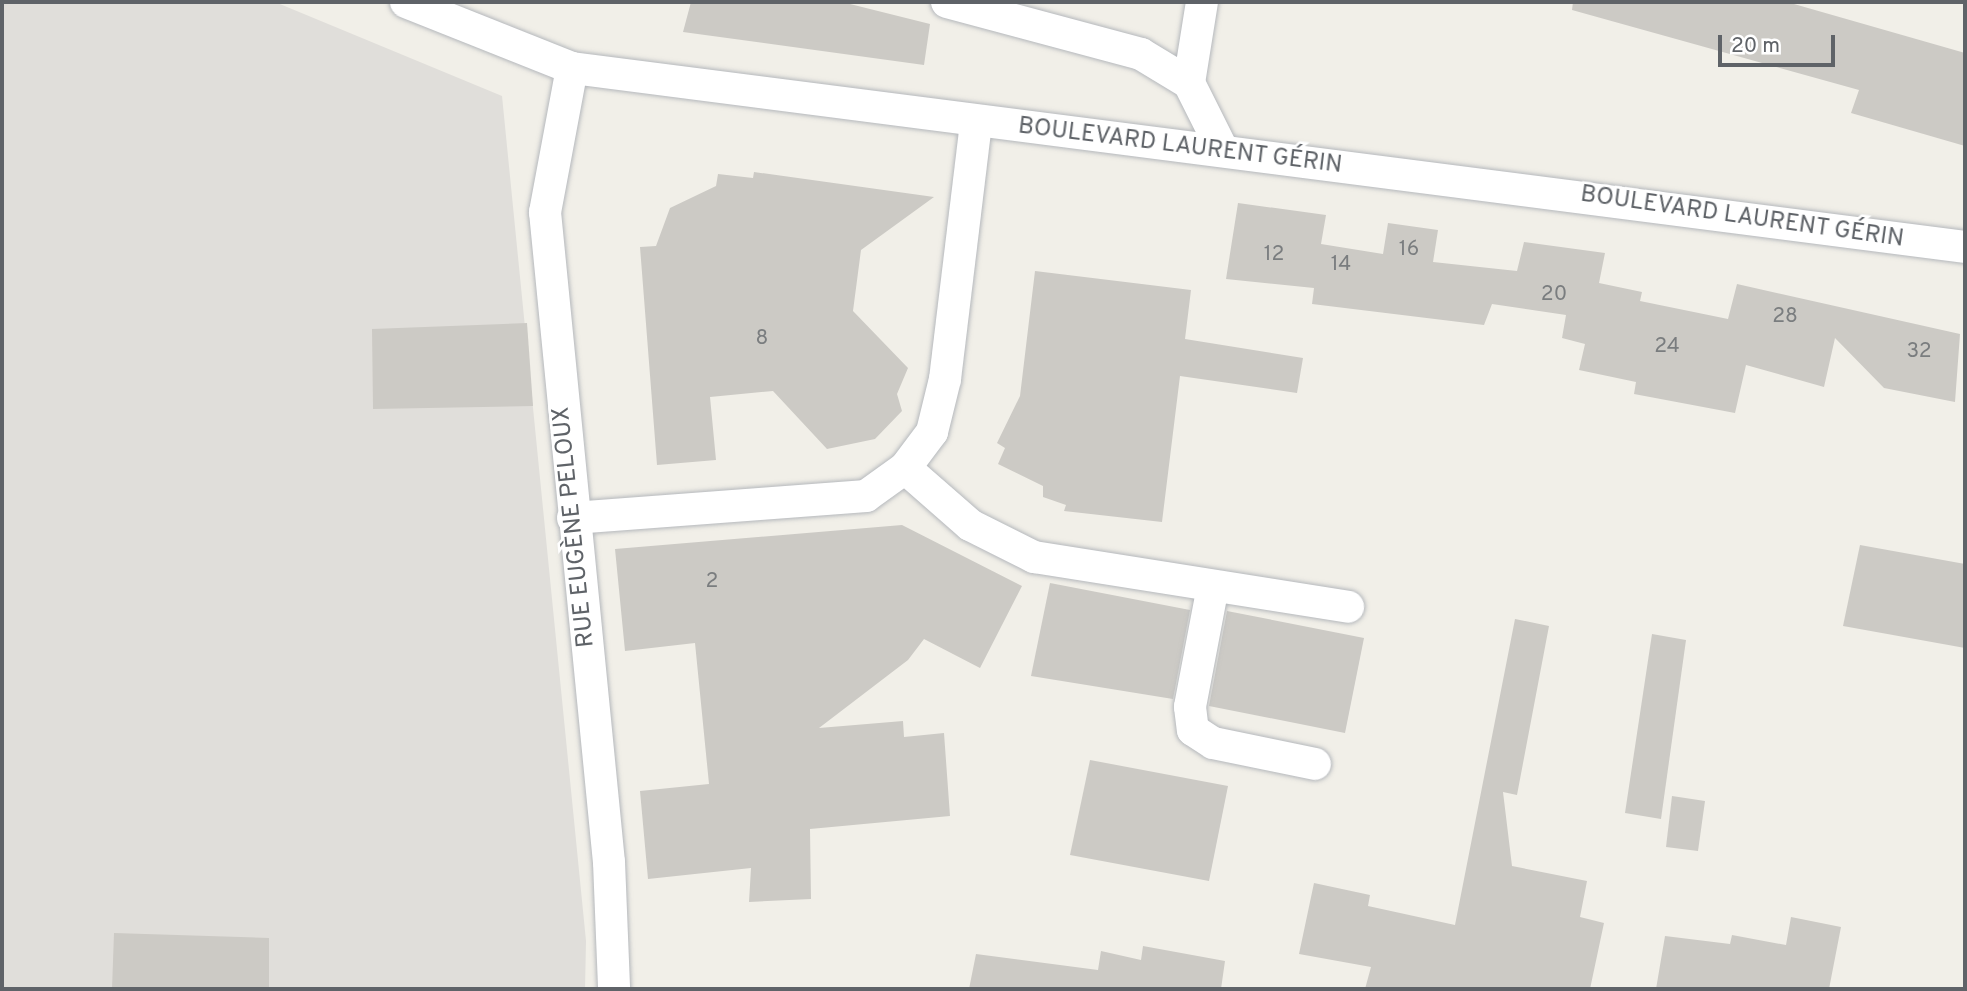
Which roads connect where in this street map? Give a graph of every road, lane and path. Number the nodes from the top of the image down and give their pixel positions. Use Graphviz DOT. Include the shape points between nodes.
graph roads {
  1 [pos="406,2"];
  2 [pos="947,2"];
  3 [pos="1202,2"];
  4 [pos="572,68"];
  5 [pos="1189,83"];
  6 [pos="976,124"];
  7 [pos="1222,149"];
  8 [pos="1965,247"];
  9 [pos="905,468"];
  10 [pos="573,518"];
  11 [pos="1213,586"];
  12 [pos="1348,607"];
  13 [pos="1315,764"];
  14 [pos="614,989"];
  1 -- 4 [label="street, BOULEVARD LAURENT GÉRIN"];
  2 -- 5 [label="street" via="1141,54"];
  3 -- 5 [label="street"];
  4 -- 6 [label="street, BOULEVARD LAURENT GÉRIN"];
  4 -- 10 [label="street, RUE EUGÈNE PELOUX" via="545,212"];
  5 -- 7 [label="street"];
  6 -- 7 [label="street, BOULEVARD LAURENT GÉRIN"];
  6 -- 9 [label="street" via="944,379 932,432"];
  7 -- 8 [label="street, BOULEVARD LAURENT GÉRIN"];
  9 -- 10 [label="street" via="866,496"];
  9 -- 11 [label="street" via="970,525 1034,557"];
  10 -- 14 [label="street, RUE EUGÈNE PELOUX" via="609,862"];
  11 -- 12 [label="street"];
  11 -- 13 [label="street" via="1190,708 1193,730 1213,743"];
}
